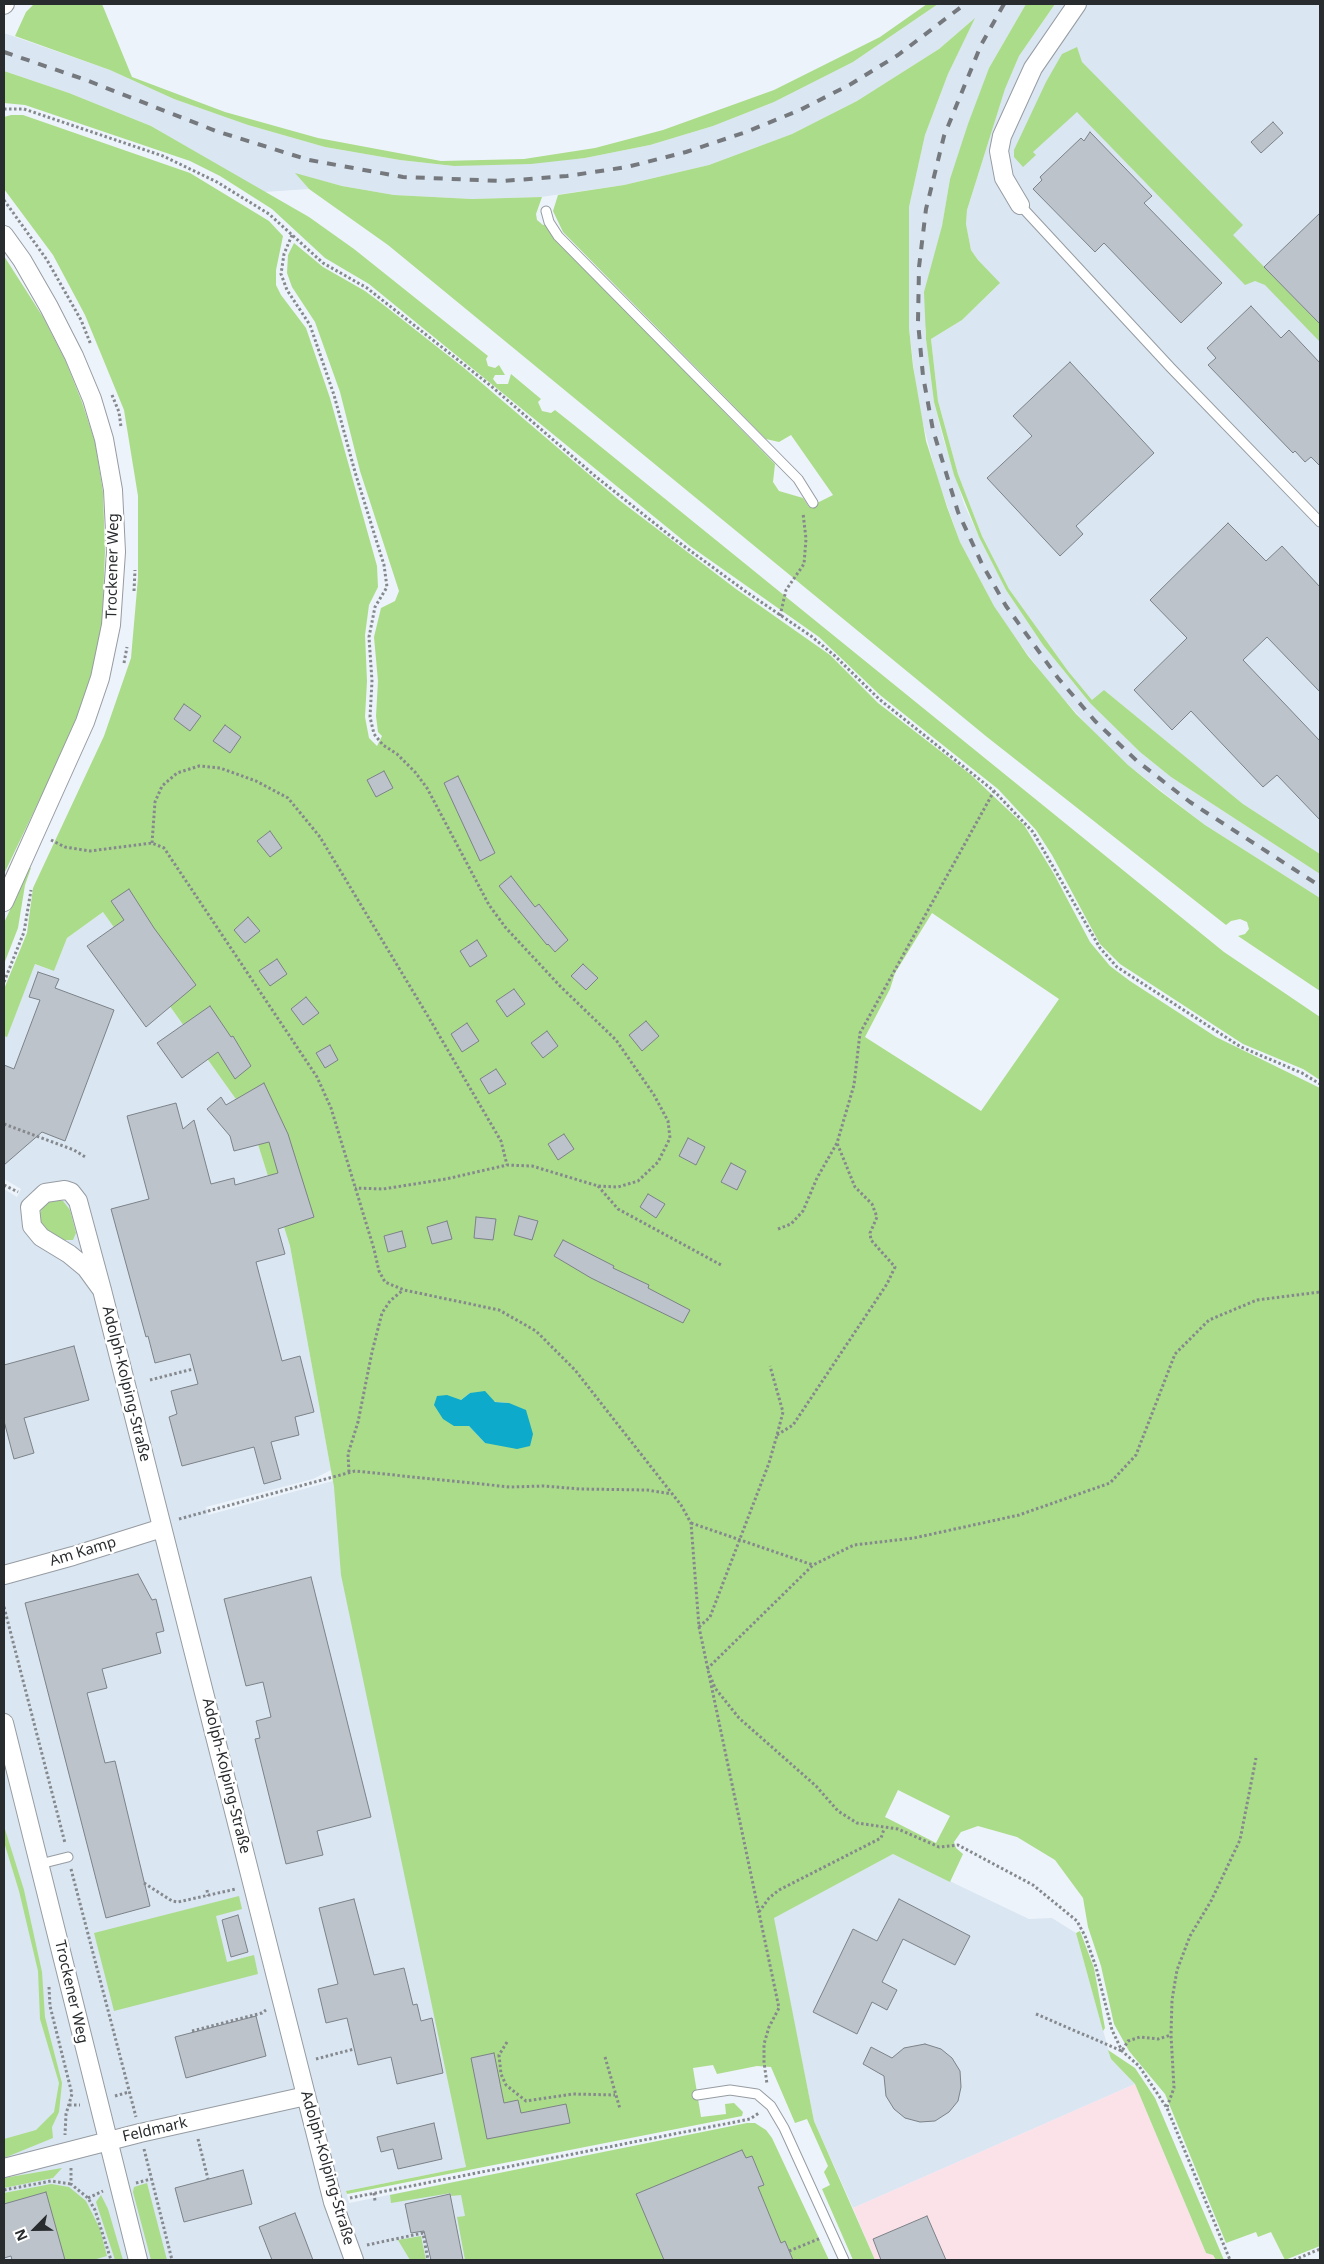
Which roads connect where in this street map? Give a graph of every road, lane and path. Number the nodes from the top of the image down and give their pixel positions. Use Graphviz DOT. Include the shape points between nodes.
graph roads {
  1 [pos="1077,4"];
  2 [pos="4,110"];
  3 [pos="1020,205"];
  4 [pos="546,211"];
  5 [pos="292,235"];
  6 [pos="4,236"];
  7 [pos="798,479"];
  8 [pos="813,503"];
  9 [pos="1320,522"];
  10 [pos="780,616"];
  11 [pos="994,791"];
  12 [pos="42,836"];
  13 [pos="152,843"];
  14 [pos="47,848"];
  15 [pos="31,887"];
  16 [pos="4,902"];
  17 [pos="4,982"];
  18 [pos="1320,1084"];
  19 [pos="4,1124"];
  20 [pos="837,1143"];
  21 [pos="87,1158"];
  22 [pos="507,1165"];
  23 [pos="598,1186"];
  24 [pos="355,1188"];
  25 [pos="778,1229"];
  26 [pos="723,1266"];
  27 [pos="102,1290"];
  28 [pos="404,1290"];
  29 [pos="1320,1292"];
  30 [pos="770,1366"];
  31 [pos="194,1369"];
  32 [pos="150,1380"];
  33 [pos="777,1435"];
  34 [pos="349,1472"];
  35 [pos="672,1494"];
  36 [pos="691,1523"];
  37 [pos="162,1528"];
  38 [pos="739,1539"];
  39 [pos="813,1564"];
  40 [pos="4,1575"];
  41 [pos="4,1607"];
  42 [pos="6,1627"];
  43 [pos="699,1627"];
  44 [pos="707,1669"];
  45 [pos="4,1724"];
  46 [pos="1256,1758"];
  47 [pos="884,1829"];
  48 [pos="68,1857"];
  49 [pos="40,1864"];
  50 [pos="144,1883"];
  51 [pos="253,1885"];
  52 [pos="207,1890"];
  53 [pos="208,1896"];
  54 [pos="759,1912"];
  55 [pos="49,1978"];
  56 [pos="283,2005"];
  57 [pos="1036,2014"];
  58 [pos="192,2031"];
  59 [pos="1171,2034"];
  60 [pos="507,2042"];
  61 [pos="354,2049"];
  62 [pos="1122,2050"];
  63 [pos="605,2057"];
  64 [pos="298,2064"];
  65 [pos="129,2092"];
  66 [pos="615,2095"];
  67 [pos="697,2095"];
  68 [pos="115,2096"];
  69 [pos="306,2096"];
  70 [pos="69,2104"];
  71 [pos="77,2106"];
  72 [pos="771,2106"];
  73 [pos="1167,2108"];
  74 [pos="620,2109"];
  75 [pos="194,2121"];
  76 [pos="140,2133"];
  77 [pos="107,2141"];
  78 [pos="68,2151"];
  79 [pos="4,2168"];
  80 [pos="151,2179"];
  81 [pos="208,2179"];
  82 [pos="136,2183"];
  83 [pos="72,2184"];
  84 [pos="4,2190"];
  85 [pos="98,2193"];
  86 [pos="374,2193"];
  87 [pos="88,2198"];
  88 [pos="375,2201"];
  89 [pos="333,2202"];
  90 [pos="832,2233"];
  91 [pos="1320,2249"];
  92 [pos="789,2251"];
  93 [pos="352,2256"];
  94 [pos="110,2260"];
  95 [pos="138,2260"];
  96 [pos="172,2260"];
  97 [pos="428,2260"];
  98 [pos="844,2260"];
  99 [pos="1230,2260"];
  100 [pos="1294,2260"];
  1 -- 3 [label="street" via="1033,68 1002,136 999,151 1004,178"];
  2 -- 5 [label="path" via="24,110 192,168 269,214"];
  3 -- 9 [label="lane"];
  4 -- 7 [label="lane" via="558,236"];
  5 -- 10 [label="path" via="323,263 367,288 491,386 634,507"];
  5 -- 23 [label="path" via="284,254 281,274 313,334 384,565 386,587 375,607 369,637 370,717 374,734 415,772 427,788 489,905 506,928 616,1040 668,1120 670,1138 658,1162 638,1182 618,1187"];
  6 -- 12 [label="street, Trockener Weg" via="26,267 74,356 104,439 114,490 116,552 111,625 100,678"];
  7 -- 8 [label="lane"];
  7 -- 10 [label="path" via="806,539 804,564 786,590"];
  10 -- 11 [label="path" via="835,656 879,699"];
  11 -- 18 [label="path" via="1033,832 1095,940 1117,967 1241,1047"];
  11 -- 20 [label="path" via="860,1033 854,1085"];
  12 -- 13 [label="path" via="65,847 90,851"];
  12 -- 14 [label="path"];
  12 -- 16 [label="street, Trockener Weg"];
  13 -- 22 [label="path" via="155,802 162,786 177,773 199,766 220,768 256,781 288,798 320,837 501,1141"];
  13 -- 24 [label="path" via="164,848 317,1077 331,1108"];
  15 -- 17 [label="path" via="24,932"];
  19 -- 21 [label="path"];
  20 -- 25 [label="path" via="803,1211 791,1224"];
  20 -- 33 [label="path" via="855,1187 872,1204 877,1217 870,1233 871,1240 895,1267 793,1425"];
  22 -- 23 [label="path" via="532,1166"];
  22 -- 24 [label="path" via="392,1188"];
  23 -- 26 [label="path" via="618,1209"];
  24 -- 28 [label="path" via="382,1276 385,1282"];
  27 -- 27 [label="street, Adolph-Kolping-Straße" via="75,1196 59,1190 38,1197 29,1213 36,1232 86,1268"];
  27 -- 37 [label="street, Adolph-Kolping-Straße"];
  28 -- 34 [label="path" via="390,1301 382,1313 348,1454"];
  28 -- 35 [label="path" via="499,1310 536,1331 576,1370"];
  29 -- 39 [label="path" via="1257,1300 1209,1320 1175,1354 1136,1455 1110,1483 1019,1515 914,1538 854,1545"];
  30 -- 33 [label="path" via="783,1412"];
  31 -- 32 [label="path"];
  33 -- 38 [label="path"];
  34 -- 35 [label="path" via="510,1487 647,1490"];
  34 -- 37 [label="path" via="174,1520"];
  35 -- 36 [label="path"];
  36 -- 38 [label="path"];
  36 -- 43 [label="path"];
  37 -- 40 [label="street, Am Kamp"];
  37 -- 51 [label="street, Adolph-Kolping-Straße"];
  38 -- 39 [label="path"];
  38 -- 43 [label="path" via="710,1617"];
  39 -- 44 [label="path"];
  41 -- 42 [label="path"];
  42 -- 48 [label="path"];
  43 -- 44 [label="path"];
  44 -- 47 [label="path" via="716,1688 739,1718 816,1786 838,1811 857,1823 879,1825"];
  44 -- 54 [label="path"];
  45 -- 49 [label="street, Trockener Weg"];
  46 -- 59 [label="path" via="1240,1840 1212,1901 1190,1936 1178,1970 1172,2000"];
  47 -- 54 [label="path" via="881,1838 779,1890"];
  47 -- 62 [label="path" via="898,1829 939,1847 958,1845 1033,1884 1077,1920 1096,1967 1112,2030"];
  48 -- 49 [label="lane"];
  48 -- 65 [label="path"];
  49 -- 77 [label="street, Trockener Weg"];
  50 -- 53 [label="path" via="172,1901 184,1902"];
  51 -- 53 [label="path"];
  51 -- 56 [label="street, Adolph-Kolping-Straße"];
  52 -- 53 [label="path"];
  54 -- 72 [label="path" via="779,2008 764,2044"];
  55 -- 70 [label="path" via="50,2006 72,2094"];
  56 -- 58 [label="path" via="268,2008 262,2014"];
  56 -- 64 [label="street, Adolph-Kolping-Straße"];
  57 -- 62 [label="path"];
  59 -- 62 [label="path" via="1158,2039 1140,2037 1128,2041"];
  59 -- 73 [label="path" via="1174,2088"];
  60 -- 66 [label="path" via="499,2055 502,2074 506,2085 526,2101 573,2094"];
  61 -- 64 [label="path"];
  62 -- 73 [label="path" via="1139,2066"];
  63 -- 66 [label="path"];
  64 -- 69 [label="street, Adolph-Kolping-Straße"];
  65 -- 68 [label="path"];
  65 -- 76 [label="path"];
  66 -- 74 [label="path"];
  67 -- 72 [label="lane" via="730,2090 748,2092 757,2094"];
  69 -- 75 [label="street, Feldmark"];
  69 -- 89 [label="street, Adolph-Kolping-Straße"];
  70 -- 71 [label="path"];
  70 -- 78 [label="path" via="64,2128"];
  72 -- 86 [label="path" via="750,2119"];
  72 -- 90 [label="lane"];
  73 -- 99 [label="path"];
  75 -- 76 [label="street, Feldmark"];
  75 -- 81 [label="path"];
  76 -- 77 [label="street, Feldmark"];
  76 -- 80 [label="path"];
  77 -- 78 [label="street, Feldmark"];
  77 -- 95 [label="street, Trockener Weg"];
  78 -- 79 [label="street, Feldmark"];
  78 -- 83 [label="path"];
  80 -- 82 [label="path"];
  80 -- 96 [label="path"];
  83 -- 84 [label="path" via="51,2181"];
  83 -- 87 [label="path"];
  85 -- 87 [label="path"];
  86 -- 88 [label="path"];
  86 -- 89 [label="path"];
  87 -- 94 [label="path" via="103,2229"];
  89 -- 93 [label="street, Adolph-Kolping-Straße"];
  90 -- 92 [label="path"];
  90 -- 98 [label="lane"];
  91 -- 100 [label="path"];
  93 -- 97 [label="path" via="366,2245 423,2233"];
}
